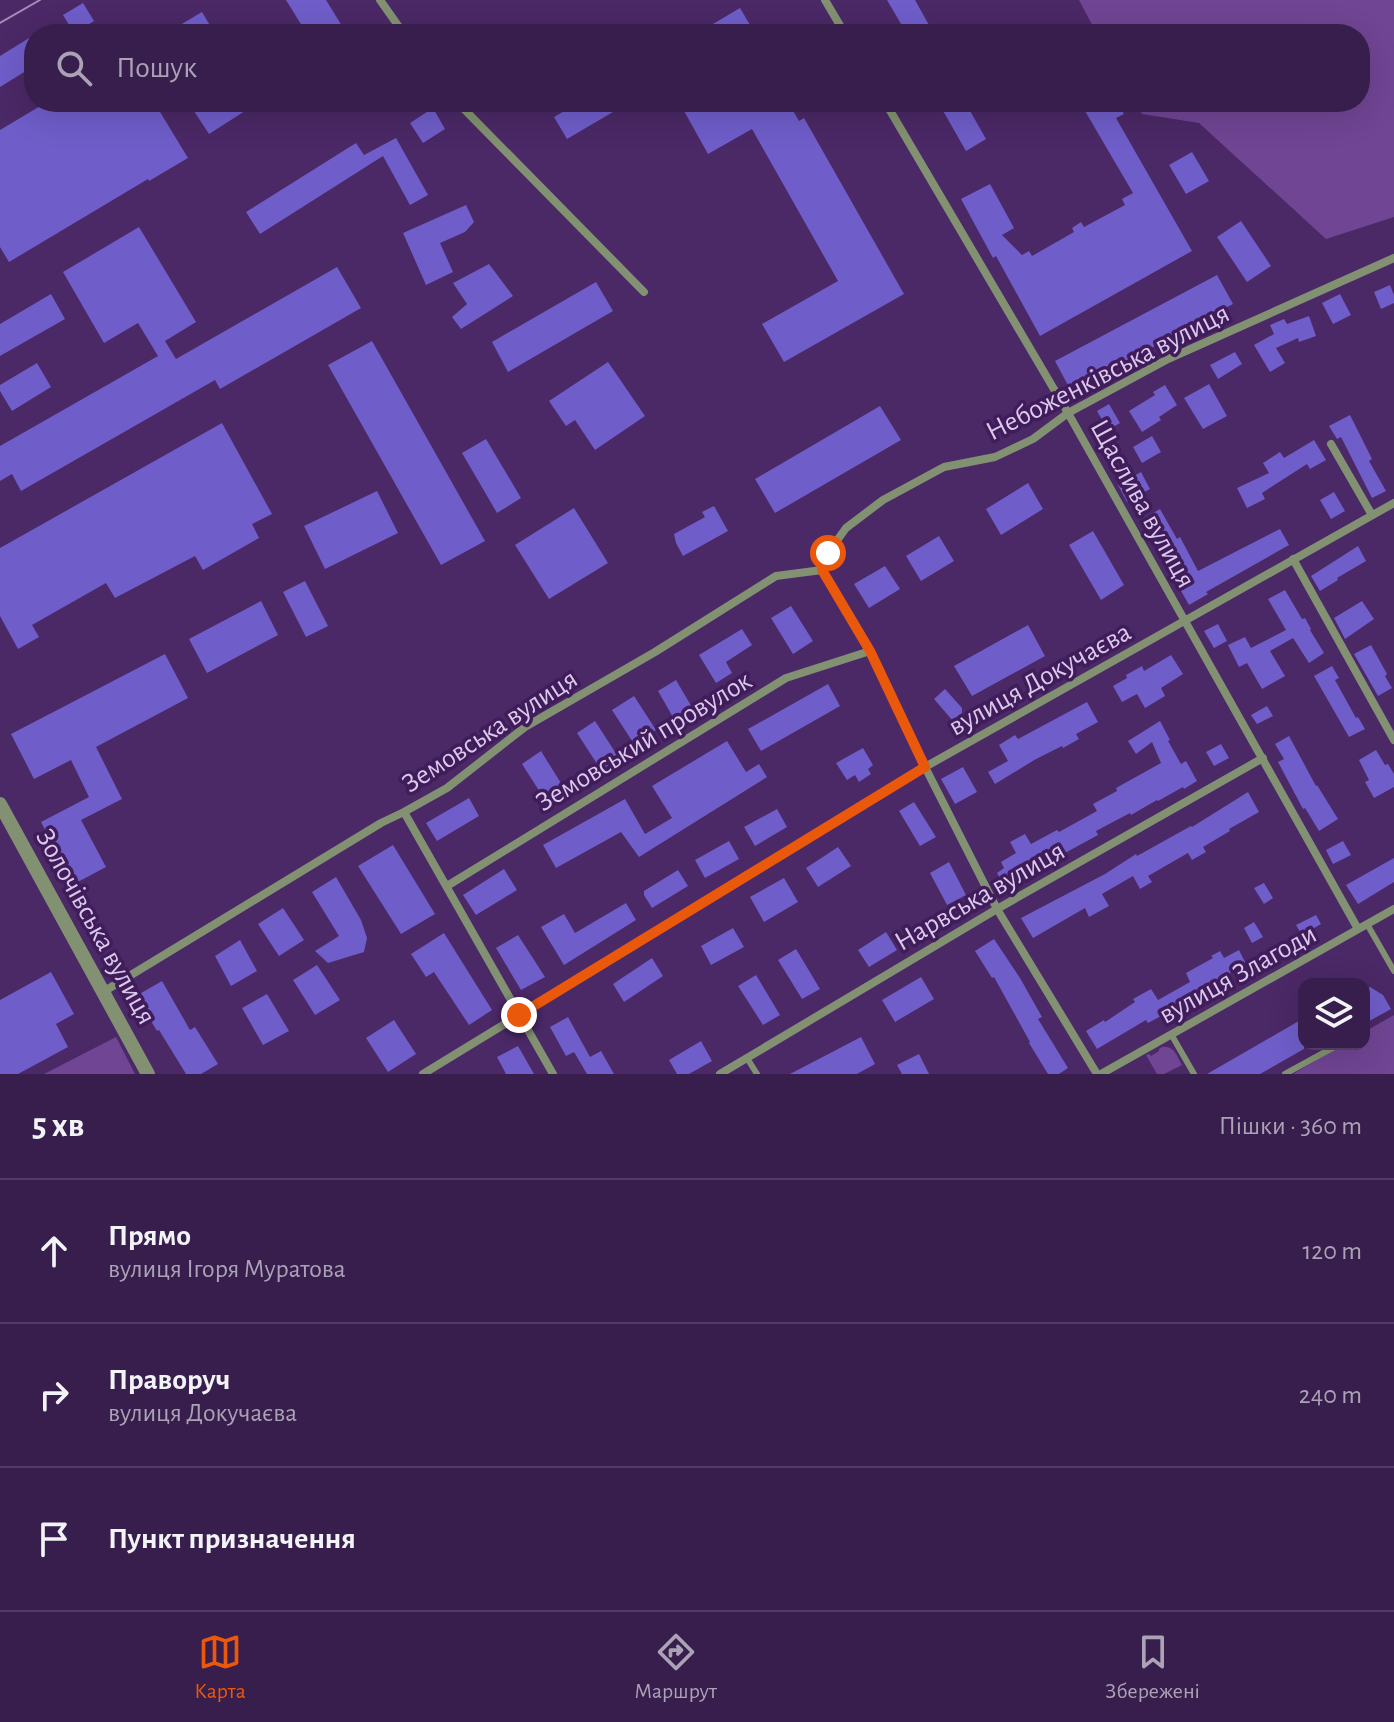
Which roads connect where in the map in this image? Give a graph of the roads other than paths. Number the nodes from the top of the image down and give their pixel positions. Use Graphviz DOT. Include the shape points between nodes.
graph roads {
  1 [pos="380,0"];
  2 [pos="825,0"];
  3 [pos="397,24"];
  4 [pos="839,24"];
  5 [pos="467,112"];
  6 [pos="891,112"];
  7 [pos="1394,258"];
  8 [pos="644,292"];
  9 [pos="1068,413"];
  10 [pos="1331,444"];
  11 [pos="1394,503"];
  12 [pos="1372,515"];
  13 [pos="1293,559"];
  14 [pos="822,570"];
  15 [pos="1185,621"];
  16 [pos="870,651"];
  17 [pos="1394,740"];
  18 [pos="1263,758"];
  19 [pos="925,767"];
  20 [pos="0,804"];
  21 [pos="404,812"];
  22 [pos="447,886"];
  23 [pos="997,909"];
  24 [pos="1394,909"];
  25 [pos="1363,927"];
  26 [pos="1394,971"];
  27 [pos="103,992"];
  28 [pos="519,1015"];
  29 [pos="1171,1034"];
  30 [pos="1329,1050"];
  31 [pos="747,1058"];
  32 [pos="148,1074"];
  33 [pos="423,1074"];
  34 [pos="553,1074"];
  35 [pos="720,1074"];
  36 [pos="757,1074"];
  37 [pos="1099,1074"];
  38 [pos="1194,1074"];
  39 [pos="1285,1074"];
  1 -- 3 [label="street"];
  2 -- 4 [label="street"];
  5 -- 8 [label="street"];
  6 -- 9 [label="street, Щаслива вулиця"];
  7 -- 9 [label="street, Небоженківська вулиця" via="1168,359"];
  9 -- 14 [label="street, Небоженківська вулиця" via="1008,451 944,467 883,500 846,528"];
  9 -- 15 [label="street, Щаслива вулиця"];
  10 -- 12 [label="street"];
  11 -- 12 [label="street, вулиця Докучаєва"];
  12 -- 13 [label="street, вулиця Докучаєва"];
  13 -- 15 [label="street, вулиця Докучаєва"];
  13 -- 17 [label="street"];
  14 -- 16 [label="street"];
  14 -- 21 [label="street, Земовська вулиця" via="776,576 525,727 447,788"];
  15 -- 18 [label="street, Щаслива вулиця"];
  15 -- 19 [label="street, вулиця Докучаєва"];
  16 -- 19 [label="street"];
  16 -- 22 [label="street, Земовський провулок" via="786,678"];
  18 -- 23 [label="street, Нарвська вулиця"];
  18 -- 25 [label="street, Щаслива вулиця"];
  19 -- 23 [label="street"];
  19 -- 28 [label="street, вулиця Докучаєва"];
  20 -- 27 [label="street, Золочівська вулиця"];
  21 -- 22 [label="street"];
  21 -- 27 [label="street, Земовська вулиця"];
  22 -- 28 [label="street"];
  23 -- 31 [label="street, Нарвська вулиця"];
  23 -- 37 [label="street"];
  24 -- 25 [label="street, вулиця Злагоди"];
  25 -- 26 [label="lane"];
  25 -- 29 [label="street, вулиця Злагоди"];
  27 -- 32 [label="street, Золочівська вулиця"];
  28 -- 33 [label="street, вулиця Докучаєва"];
  28 -- 34 [label="street"];
  29 -- 37 [label="street, вулиця Злагоди"];
  29 -- 38 [label="lane"];
  30 -- 39 [label="lane"];
  31 -- 35 [label="street, Нарвська вулиця"];
  31 -- 36 [label="lane"];
}
